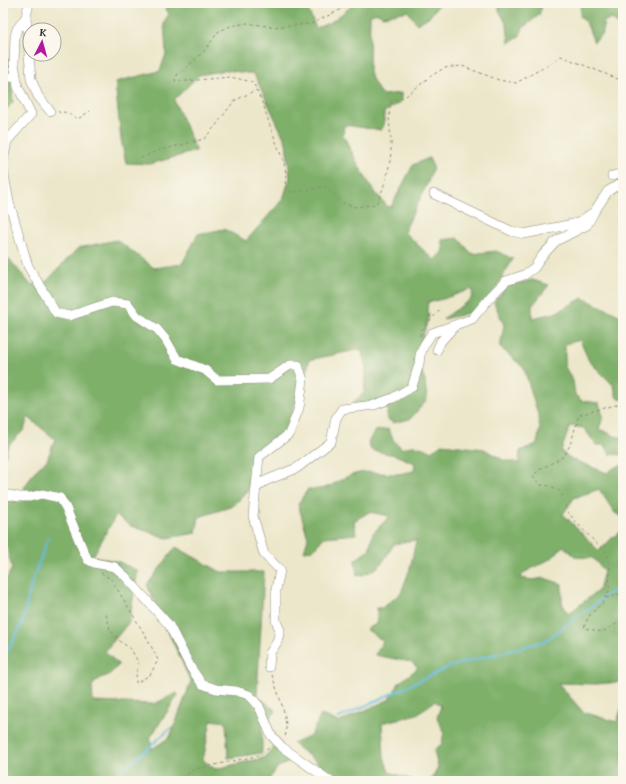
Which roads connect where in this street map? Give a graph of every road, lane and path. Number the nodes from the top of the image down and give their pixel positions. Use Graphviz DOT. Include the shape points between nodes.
graph roads {
  1 [pos="29,3"];
  2 [pos="346,7"];
  3 [pos="26,17"];
  4 [pos="3,76"];
  5 [pos="16,78"];
  6 [pos="623,81"];
  7 [pos="257,90"];
  8 [pos="52,109"];
  9 [pos="90,111"];
  10 [pos="141,158"];
  11 [pos="3,162"];
  12 [pos="3,170"];
  13 [pos="623,173"];
  14 [pos="612,176"];
  15 [pos="623,182"];
  16 [pos="434,194"];
  17 [pos="594,212"];
  18 [pos="456,324"];
  19 [pos="437,350"];
  20 [pos="623,403"];
  21 [pos="256,488"];
  22 [pos="3,494"];
  23 [pos="97,571"];
  24 [pos="623,593"];
  25 [pos="605,599"];
  26 [pos="106,614"];
  27 [pos="623,620"];
  28 [pos="269,667"];
  29 [pos="278,743"];
  30 [pos="177,781"];
  31 [pos="330,781"];
  1 -- 3 [label="street"];
  2 -- 7 [label="path" via="311,24 273,27 247,23 219,31 204,51 177,75 176,80 230,77 253,82"];
  3 -- 5 [label="street" via="15,36"];
  3 -- 8 [label="street" via="31,79 38,96"];
  4 -- 5 [label="street"];
  5 -- 11 [label="street" via="31,114 7,141"];
  6 -- 7 [label="path" via="561,56 516,83 499,80 462,66 444,68 406,96 392,100 389,108 391,150 381,196 376,204 356,207 343,203 324,186 291,192 285,186 284,163"];
  7 -- 10 [label="path" via="234,100 204,139 157,151"];
  8 -- 9 [label="path" via="78,119"];
  12 -- 21 [label="street" via="9,202 28,266 56,314 69,316 112,302 128,304 137,316 157,329 177,359 205,370 217,380 269,378 290,365 298,365 303,380 299,408 289,434 259,457"];
  13 -- 14 [label="street"];
  15 -- 17 [label="street" via="608,191"];
  16 -- 17 [label="street" via="512,231 524,234 578,223"];
  17 -- 18 [label="street" via="586,225 556,241 534,268 524,275 506,281 472,319"];
  18 -- 19 [label="street" via="441,341"];
  18 -- 21 [label="street" via="432,333 420,354 412,387 374,405 342,409 336,418 331,442 297,468 265,481"];
  20 -- 25 [label="path" via="579,415 567,452 532,476 540,485 551,486 559,491 567,511 600,547 608,552 609,591"];
  21 -- 28 [label="street" via="253,516 264,554 280,570 276,590 276,621 280,630 277,642 270,653"];
  22 -- 29 [label="street" via="30,497 42,494 60,498 88,560 115,567 125,576 169,624 202,684 249,695 259,706 271,735"];
  23 -- 26 [label="path" via="111,579 158,660 150,675 136,683 138,662 131,649 110,630"];
  24 -- 25 [label="path"];
  25 -- 27 [label="path" via="588,617 584,628 602,632"];
  28 -- 29 [label="path" via="284,713 286,731 284,739"];
  29 -- 30 [label="path" via="257,756 196,770"];
  29 -- 31 [label="street"];
}
